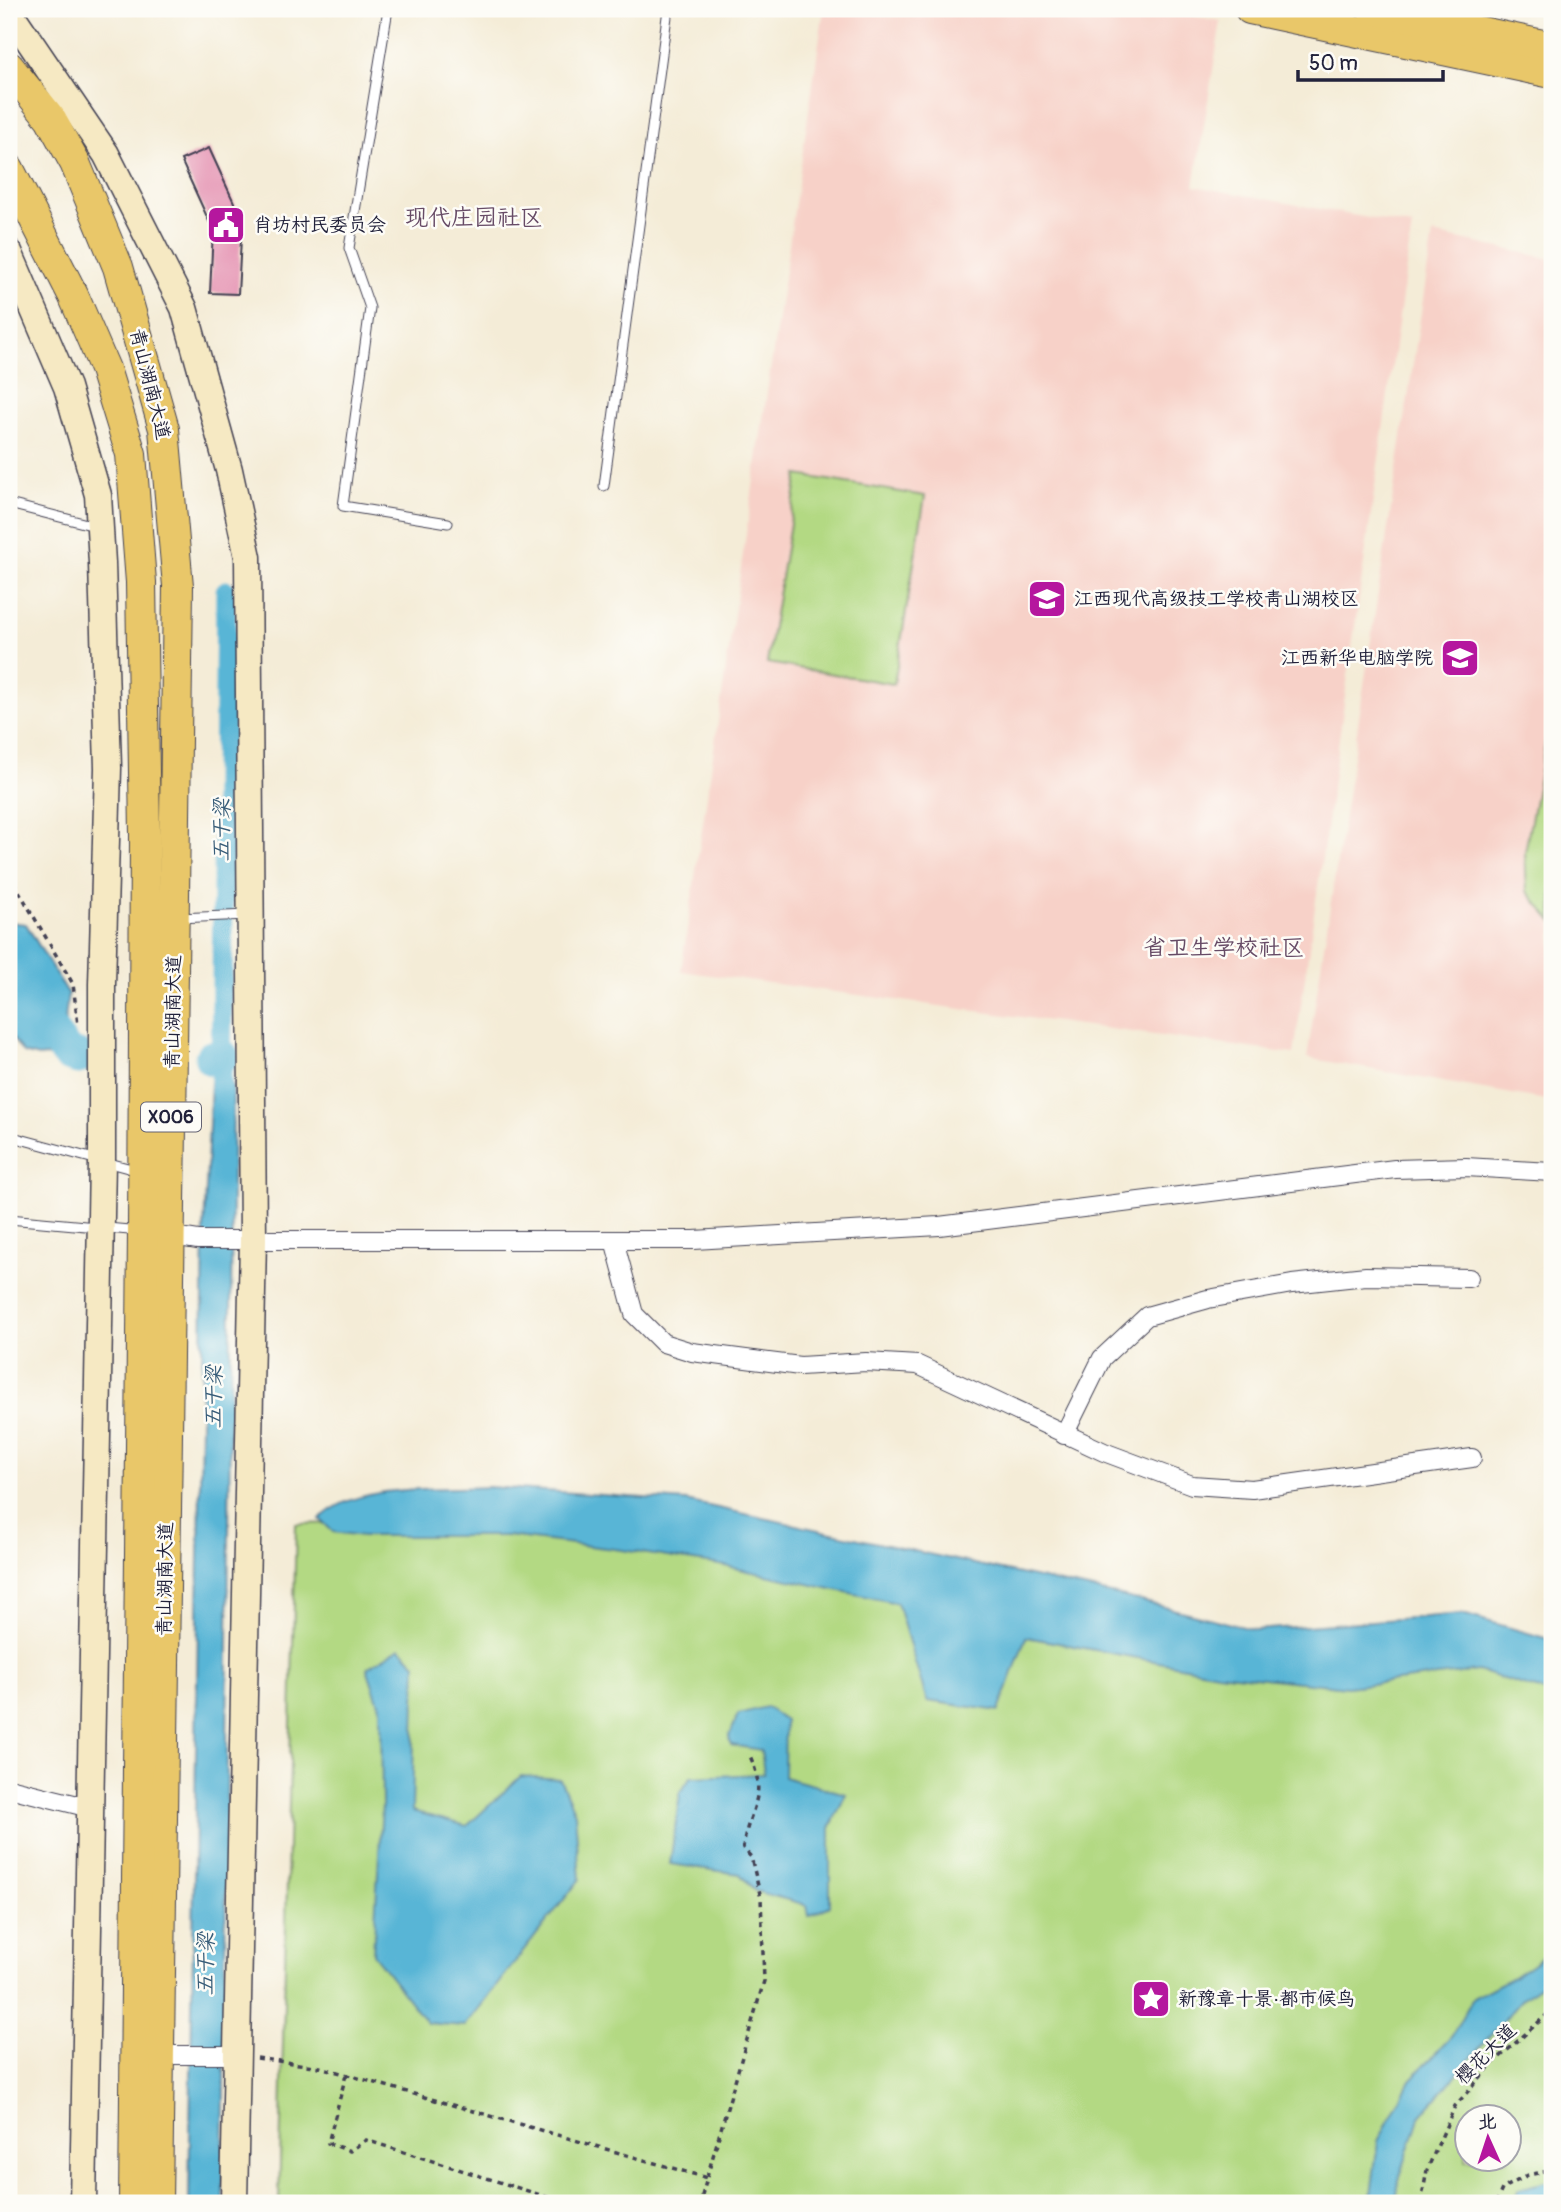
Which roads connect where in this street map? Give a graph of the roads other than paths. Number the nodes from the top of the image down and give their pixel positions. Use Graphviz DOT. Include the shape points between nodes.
graph roads {
  1 [pos="388,9"];
  2 [pos="668,9"];
  3 [pos="1250,9"];
  4 [pos="1372,9"];
  5 [pos="9,11"];
  6 [pos="1552,47"];
  7 [pos="9,67"];
  8 [pos="1552,74"];
  9 [pos="98,143"];
  10 [pos="75,163"];
  11 [pos="9,169"];
  12 [pos="9,251"];
  13 [pos="604,486"];
  14 [pos="9,504"];
  15 [pos="448,523"];
  16 [pos="99,527"];
  17 [pos="247,915"];
  18 [pos="185,918"];
  19 [pos="9,1136"];
  20 [pos="102,1161"];
  21 [pos="142,1172"];
  22 [pos="1552,1172"];
  23 [pos="9,1219"];
  24 [pos="100,1227"];
  25 [pos="156,1233"];
  26 [pos="249,1239"];
  27 [pos="614,1240"];
  28 [pos="1469,1278"];
  29 [pos="1064,1435"];
  30 [pos="1472,1458"];
  31 [pos="9,1788"];
  32 [pos="90,1808"];
  33 [pos="160,2055"];
  34 [pos="234,2055"];
  35 [pos="83,2203"];
  36 [pos="134,2203"];
  37 [pos="157,2203"];
  38 [pos="234,2203"];
  1 -- 15 [label="lane" via="349,248 370,308 343,506"];
  2 -- 13 [label="lane"];
  3 -- 8 [label="main road"];
  4 -- 6 [label="main road"];
  5 -- 9 [label="main road"];
  7 -- 10 [label="main road, 青山湖南大道 / X006" via="50,118"];
  9 -- 10 [label="street"];
  9 -- 17 [label="main road" via="184,308 248,557"];
  10 -- 18 [label="main road, 青山湖南大道 / X006" via="118,267 164,429 178,586"];
  11 -- 21 [label="main road, 青山湖南大道 / X006" via="105,369 131,454 141,582 145,835"];
  12 -- 16 [label="main road" via="67,387 97,495"];
  14 -- 16 [label="lane"];
  16 -- 20 [label="main road" via="108,768"];
  17 -- 18 [label="lane"];
  17 -- 26 [label="main road"];
  18 -- 25 [label="main road, 青山湖南大道 / X006"];
  19 -- 20 [label="lane"];
  20 -- 21 [label="lane"];
  20 -- 24 [label="main road"];
  21 -- 25 [label="main road, 青山湖南大道 / X006"];
  22 -- 27 [label="street" via="1395,1169 939,1226"];
  23 -- 24 [label="lane"];
  24 -- 25 [label="lane"];
  24 -- 32 [label="main road"];
  25 -- 26 [label="street" via="198,1240"];
  25 -- 33 [label="main road, 青山湖南大道 / X006"];
  26 -- 27 [label="street"];
  26 -- 34 [label="main road"];
  27 -- 29 [label="street" via="634,1314 663,1343 692,1352 800,1366 866,1362 918,1366"];
  28 -- 29 [label="street" via="1366,1276 1292,1284 1147,1316 1102,1358"];
  29 -- 30 [label="street" via="1192,1485 1252,1489"];
  31 -- 32 [label="street"];
  32 -- 35 [label="main road"];
  33 -- 34 [label="street"];
  33 -- 36 [label="main road, 青山湖南大道 / X006"];
  33 -- 37 [label="main road, 青山湖南大道 / X006"];
  34 -- 38 [label="main road"];
}
